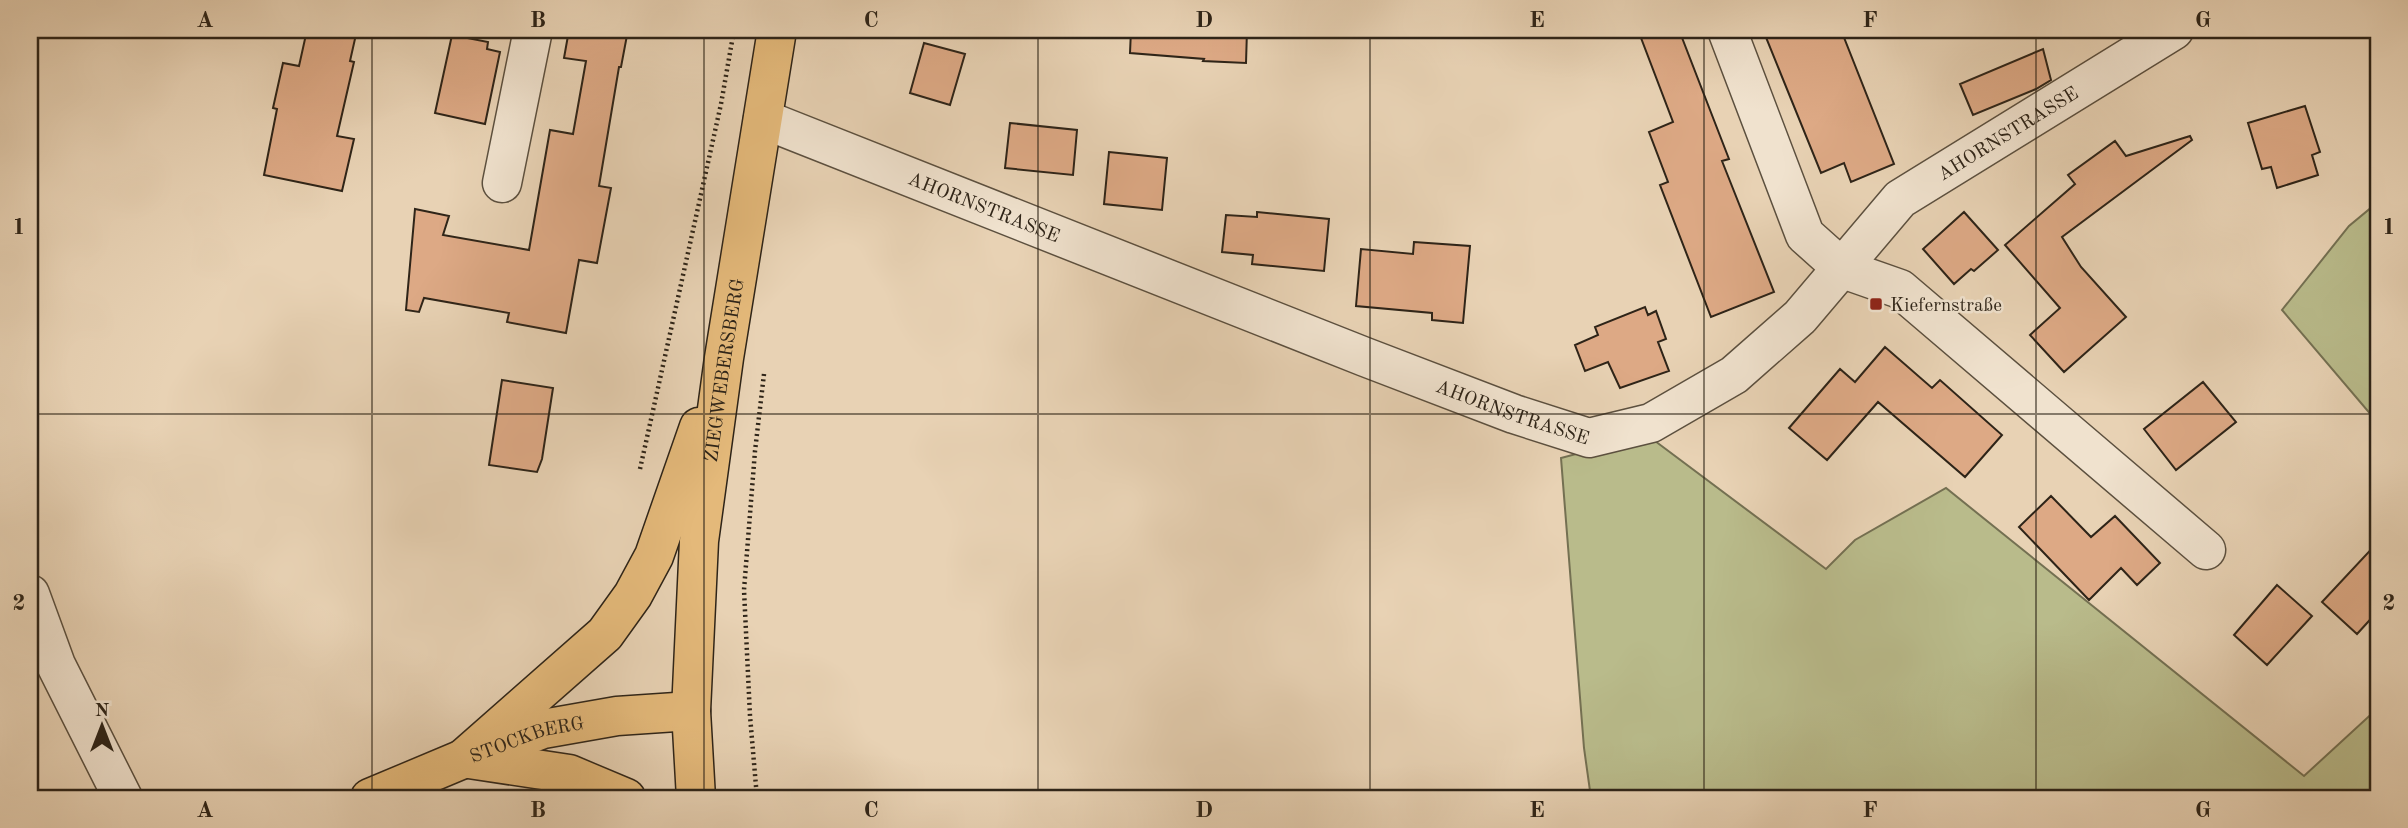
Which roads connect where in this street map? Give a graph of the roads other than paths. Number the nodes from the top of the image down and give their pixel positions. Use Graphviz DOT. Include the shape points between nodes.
graph roads {
  1 [pos="533,30"];
  2 [pos="777,30"];
  3 [pos="1727,30"];
  4 [pos="2174,30"];
  5 [pos="763,119"];
  6 [pos="502,183"];
  7 [pos="1843,269"];
  8 [pos="724,358"];
  9 [pos="2206,550"];
  10 [pos="30,594"];
  11 [pos="691,710"];
  12 [pos="463,759"];
  13 [pos="123,798"];
  14 [pos="370,798"];
  15 [pos="625,798"];
  16 [pos="696,798"];
  1 -- 6 [label="street"];
  2 -- 5 [label="main road, ZIEGWEBERSBERG"];
  3 -- 7 [label="street" via="1805,235"];
  4 -- 7 [label="street, AHORNSTRASSE" via="1900,199"];
  5 -- 7 [label="street, AHORNSTRASSE" via="1377,362 1589,438 1651,423 1734,375 1800,317"];
  5 -- 8 [label="main road, ZIEGWEBERSBERG"];
  7 -- 9 [label="street" via="1900,289"];
  8 -- 11 [label="main road, ZIEGWEBERSBERG" via="699,541"];
  8 -- 12 [label="main road" via="654,556 633,595 605,634"];
  10 -- 13 [label="street" via="56,665"];
  11 -- 12 [label="main road, STOCKBERG" via="542,729"];
  11 -- 16 [label="main road, ZIEGWEBERSBERG"];
  12 -- 14 [label="main road, STOCKBERG"];
  12 -- 15 [label="main road" via="569,774"];
}
